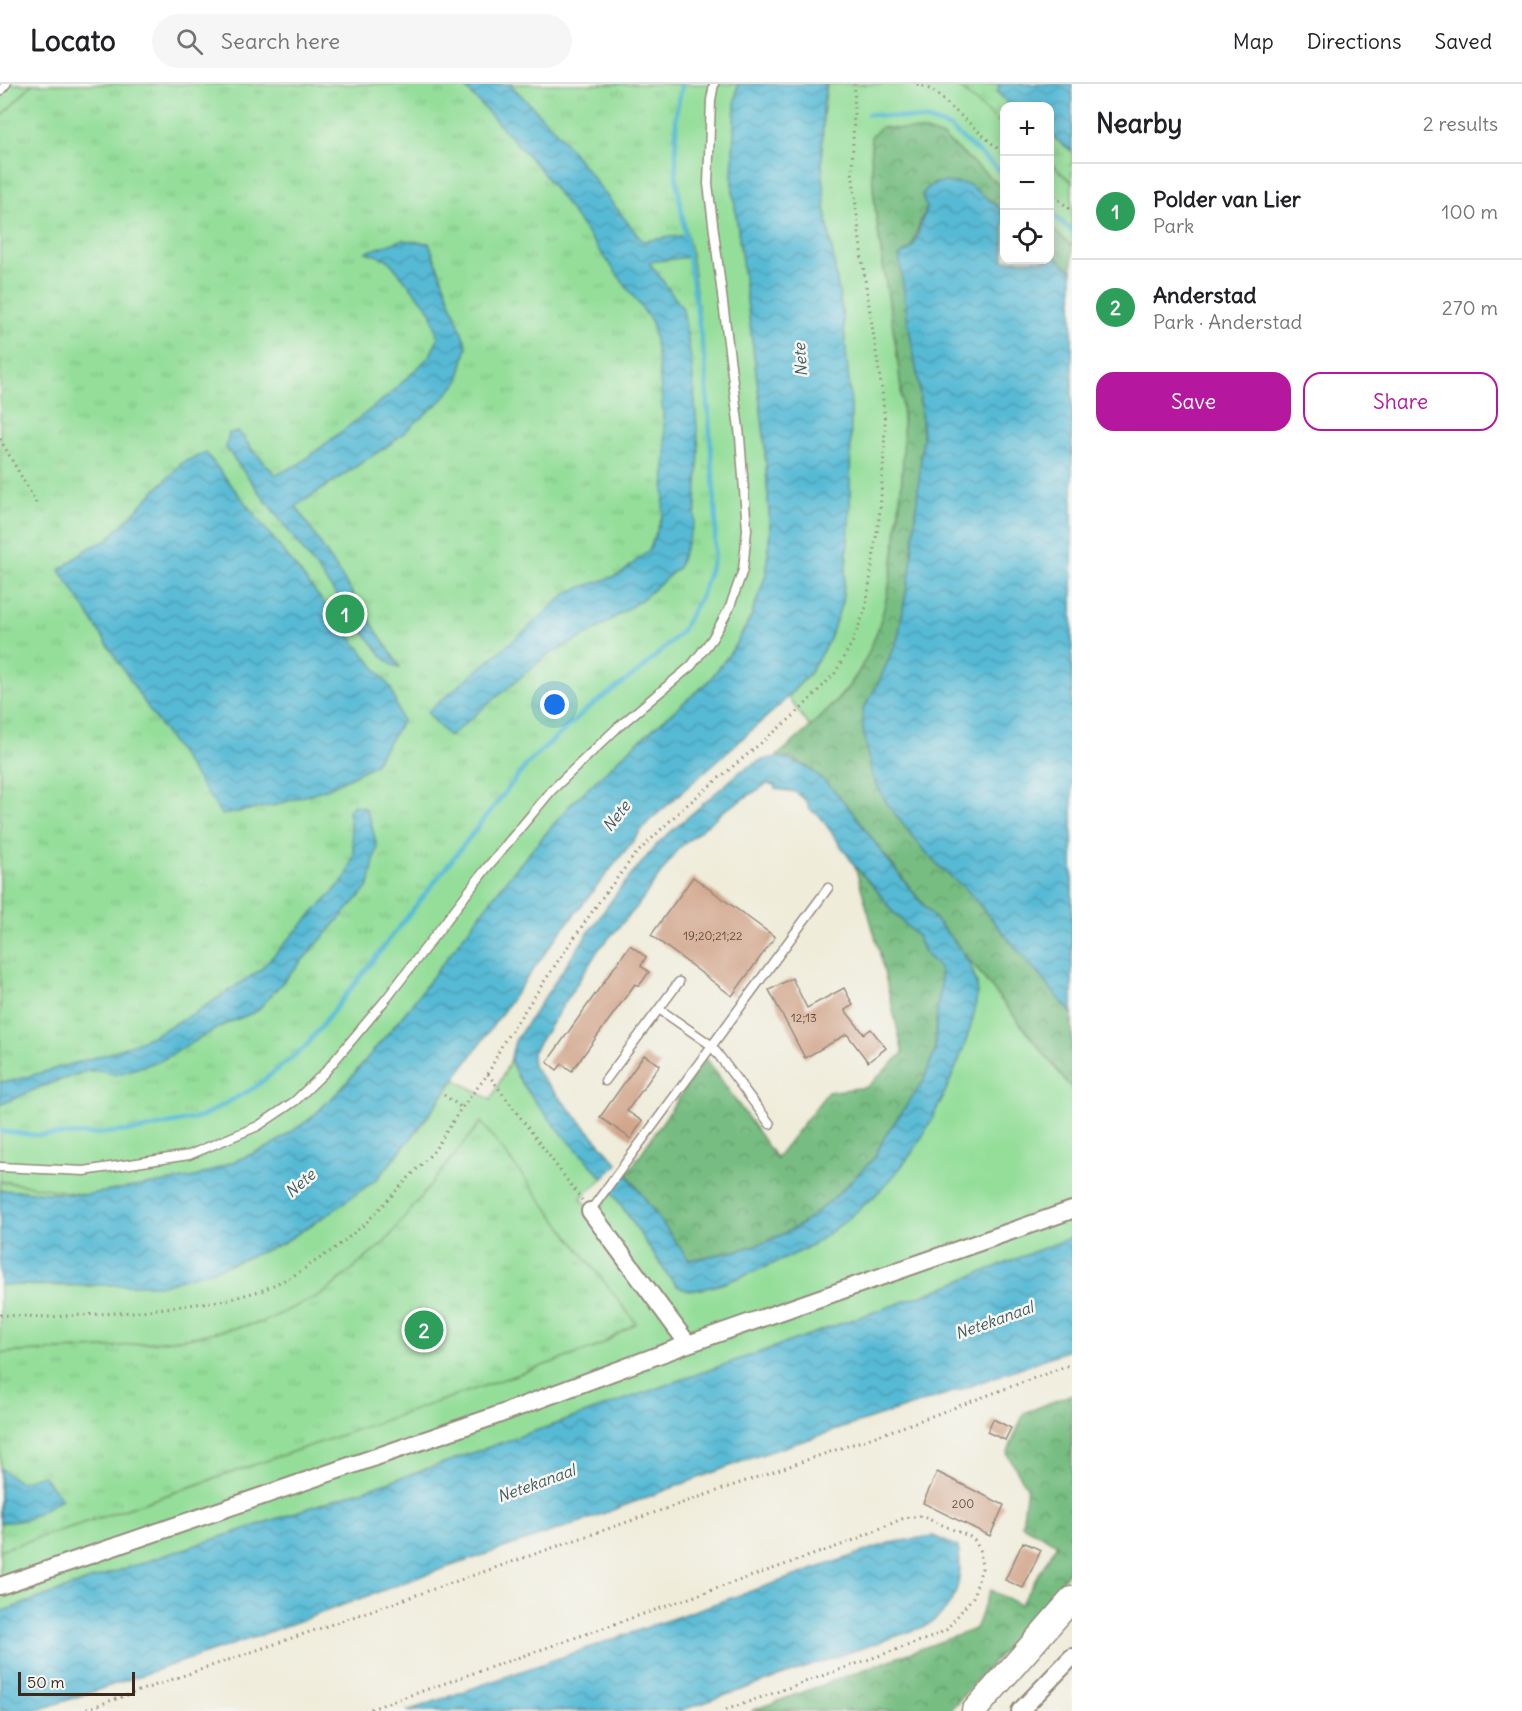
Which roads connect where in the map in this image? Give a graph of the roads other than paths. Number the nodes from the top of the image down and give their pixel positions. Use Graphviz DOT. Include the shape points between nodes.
graph roads {
  1 [pos="6,84"];
  2 [pos="714,84"];
  3 [pos="0,90"];
  4 [pos="828,888"];
  5 [pos="679,982"];
  6 [pos="659,1009"];
  7 [pos="711,1044"];
  8 [pos="605,1081"];
  9 [pos="770,1124"];
  10 [pos="0,1167"];
  11 [pos="1072,1210"];
  12 [pos="591,1211"];
  13 [pos="688,1344"];
  14 [pos="0,1586"];
  15 [pos="1072,1599"];
  16 [pos="1072,1657"];
  17 [pos="974,1711"];
  18 [pos="1020,1711"];
  1 -- 3 [label="lane"];
  2 -- 10 [label="lane" via="708,183 740,437 747,530 742,570 729,609 712,639 691,666 552,790 485,870 387,999 295,1101 258,1126 189,1155 84,1171"];
  4 -- 7 [label="lane"];
  5 -- 6 [label="lane"];
  6 -- 7 [label="lane"];
  6 -- 8 [label="lane"];
  7 -- 9 [label="lane"];
  7 -- 12 [label="lane"];
  11 -- 13 [label="street"];
  12 -- 13 [label="street"];
  13 -- 14 [label="street" via="495,1416"];
  15 -- 17 [label="main road"];
  16 -- 18 [label="street"];
}
